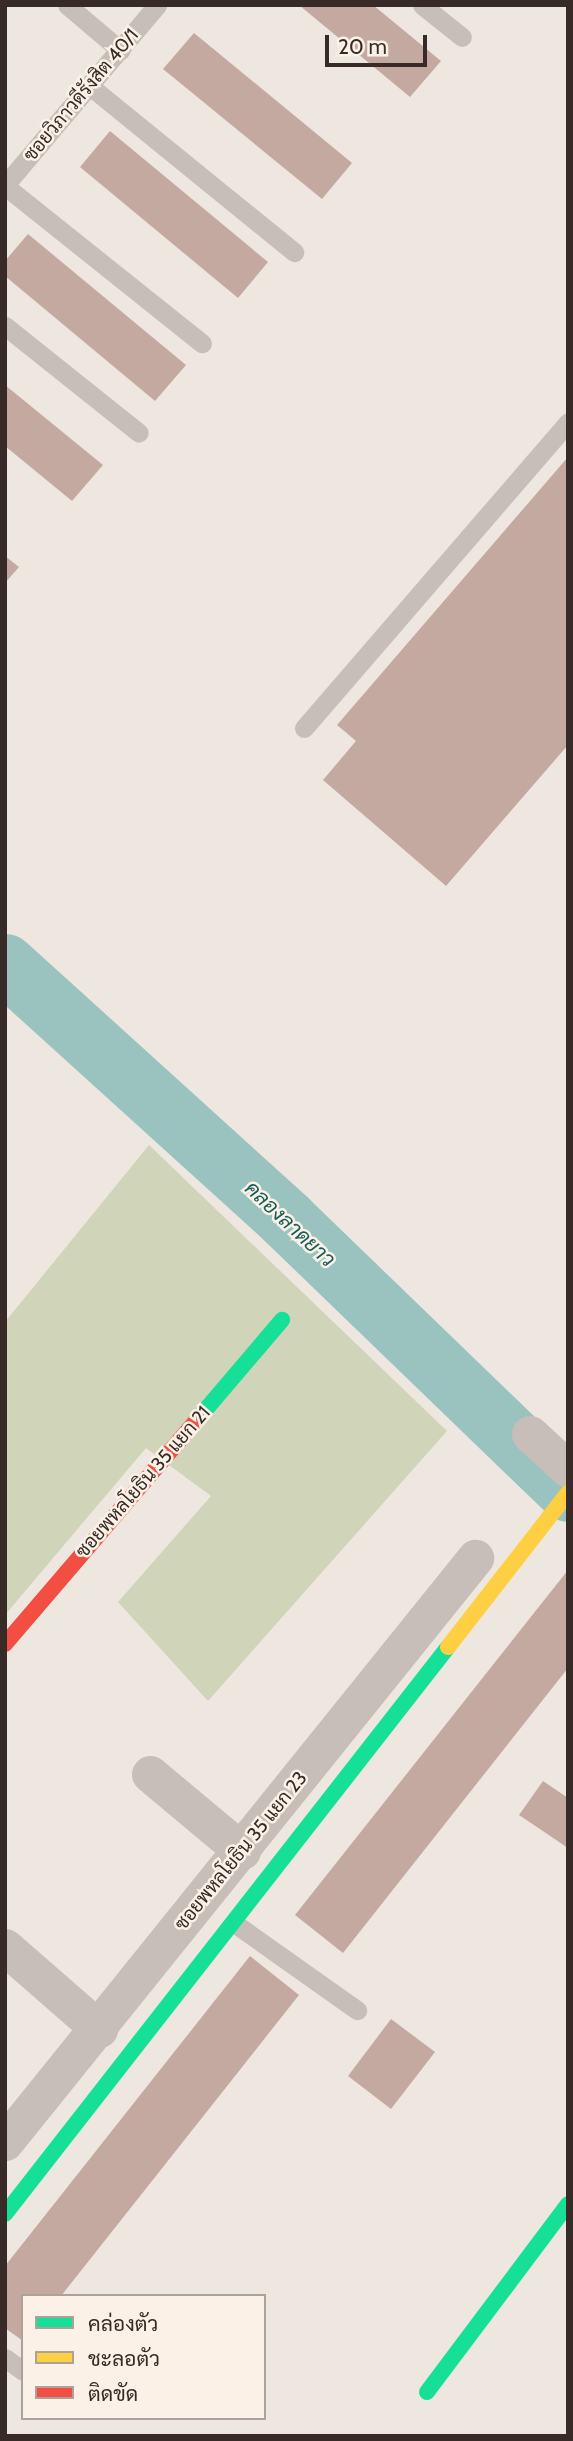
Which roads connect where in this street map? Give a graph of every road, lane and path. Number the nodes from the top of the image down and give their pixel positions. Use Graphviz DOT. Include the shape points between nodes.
graph roads {
  1 [pos="67,5"];
  2 [pos="157,5"];
  3 [pos="422,5"];
  4 [pos="462,37"];
  5 [pos="120,50"];
  6 [pos="91,87"];
  7 [pos="5,185"];
  8 [pos="294,253"];
  9 [pos="5,326"];
  10 [pos="202,343"];
  11 [pos="568,422"];
  12 [pos="139,433"];
  13 [pos="304,728"];
  14 [pos="282,1320"];
  15 [pos="530,1434"];
  16 [pos="568,1469"];
  17 [pos="568,1493"];
  18 [pos="475,1558"];
  19 [pos="5,1644"];
  20 [pos="150,1774"];
  21 [pos="242,1851"];
  22 [pos="234,1923"];
  23 [pos="5,1947"];
  24 [pos="357,2010"];
  25 [pos="99,2029"];
  26 [pos="5,2142"];
  27 [pos="568,2204"];
  28 [pos="5,2214"];
  29 [pos="5,2358"];
  30 [pos="21,2370"];
  31 [pos="426,2392"];
  1 -- 5 [label="lane"];
  2 -- 5 [label="lane, ซอยวิภาวดีรังสิต 40/1"];
  3 -- 4 [label="lane"];
  5 -- 6 [label="lane, ซอยวิภาวดีรังสิต 40/1"];
  6 -- 7 [label="lane, ซอยวิภาวดีรังสิต 40/1"];
  6 -- 8 [label="lane"];
  7 -- 10 [label="lane"];
  9 -- 12 [label="lane"];
  11 -- 13 [label="lane"];
  14 -- 19 [label="street, ซอยพหลโยธิน 35 แยก 21"];
  15 -- 16 [label="street"];
  17 -- 22 [label="street"];
  18 -- 21 [label="street, ซอยพหลโยธิน 35 แยก 23"];
  20 -- 21 [label="street"];
  21 -- 25 [label="street, ซอยพหลโยธิน 35 แยก 23"];
  22 -- 24 [label="lane"];
  22 -- 28 [label="street"];
  23 -- 25 [label="street"];
  25 -- 26 [label="street, ซอยพหลโยธิน 35 แยก 23"];
  27 -- 31 [label="street"];
  29 -- 30 [label="lane"];
}
